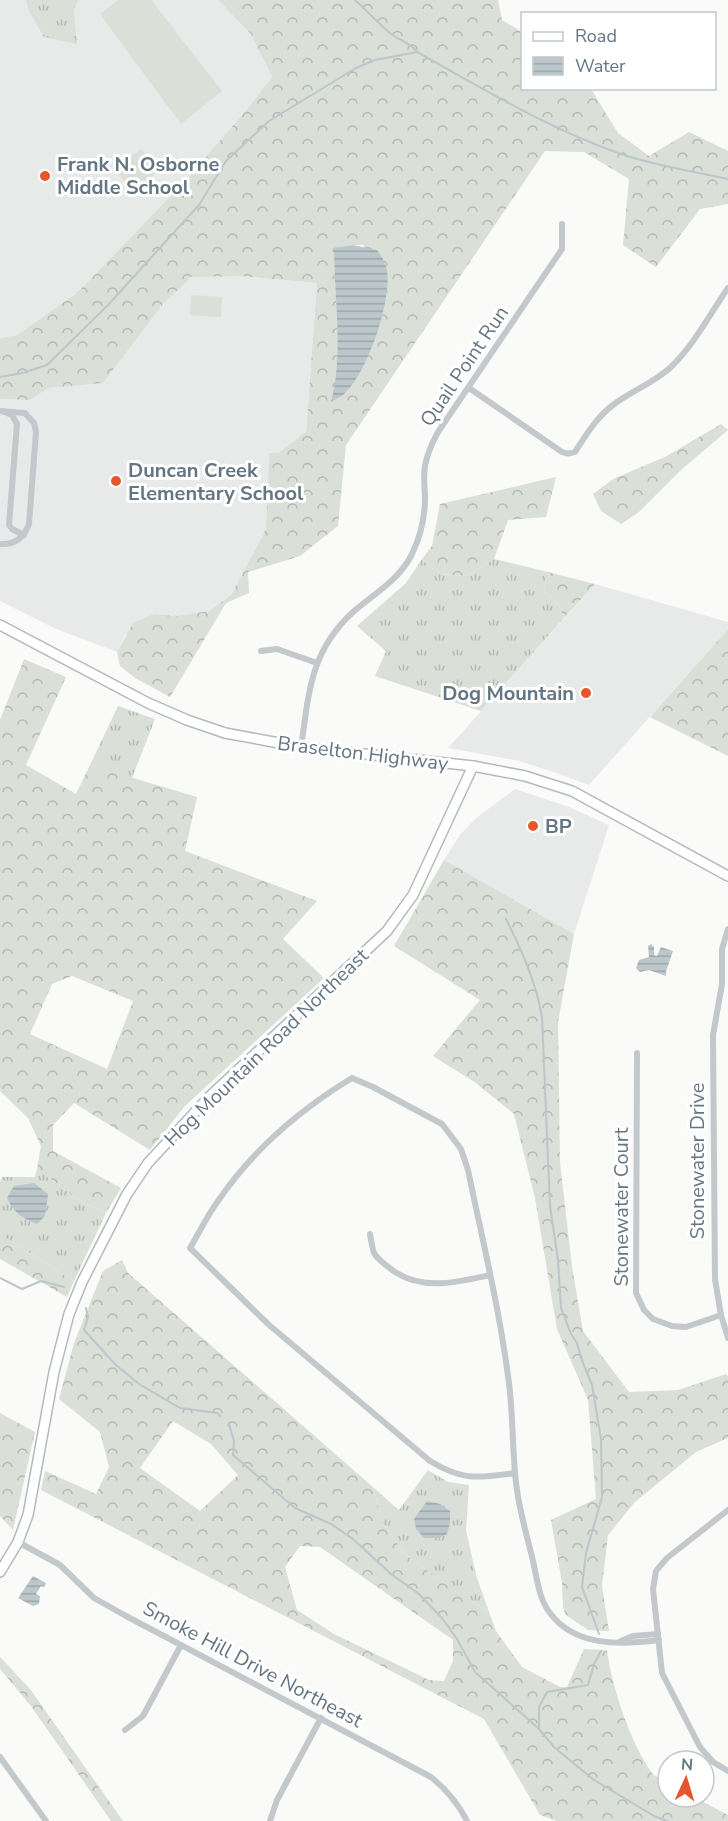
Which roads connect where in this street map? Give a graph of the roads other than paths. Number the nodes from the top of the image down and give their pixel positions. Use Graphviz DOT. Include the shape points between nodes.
graph roads {
  1 [pos="562,224"];
  2 [pos="728,288"];
  3 [pos="469,388"];
  4 [pos="1,410"];
  5 [pos="24,535"];
  6 [pos="0,544"];
  7 [pos="0,625"];
  8 [pos="261,651"];
  9 [pos="317,663"];
  10 [pos="301,747"];
  11 [pos="473,766"];
  12 [pos="728,876"];
  13 [pos="728,929"];
  14 [pos="728,972"];
  15 [pos="722,984"];
  16 [pos="637,1053"];
  17 [pos="370,1234"];
  18 [pos="490,1275"];
  19 [pos="721,1315"];
  20 [pos="728,1338"];
  21 [pos="515,1473"];
  22 [pos="728,1510"];
  23 [pos="18,1542"];
  24 [pos="0,1572"];
  25 [pos="658,1637"];
  26 [pos="181,1645"];
  27 [pos="321,1719"];
  28 [pos="125,1730"];
  29 [pos="0,1757"];
  30 [pos="6,1766"];
  31 [pos="0,1771"];
  32 [pos="728,1771"];
  33 [pos="46,1821"];
  34 [pos="270,1821"];
  35 [pos="467,1821"];
  1 -- 3 [label="street, Quail Point Run" via="562,249"];
  2 -- 3 [label="street" via="671,367 614,404 575,452 562,452"];
  3 -- 9 [label="street, Quail Point Run" via="429,449 424,518 410,558 396,577 334,632"];
  4 -- 5 [label="street" via="17,424 9,525"];
  4 -- 5 [label="street" via="25,412 36,432 29,524"];
  5 -- 6 [label="street" via="12,544"];
  7 -- 10 [label="street, Braselton Highway" via="187,720 225,733"];
  8 -- 9 [label="street" via="277,649"];
  9 -- 10 [label="street, Quail Point Run"];
  10 -- 11 [label="street, Braselton Highway"];
  11 -- 12 [label="street, Braselton Highway" via="525,776 572,792"];
  11 -- 23 [label="street, Hog Mountain Road Northeast" via="412,895 387,931 201,1105 148,1163 127,1194 69,1314 54,1372 28,1515"];
  13 -- 15 [label="street, Stonewater Drive" via="722,949"];
  14 -- 15 [label="street, Stonewater Drive"];
  15 -- 19 [label="street, Stonewater Drive" via="712,1035 715,1279"];
  16 -- 19 [label="street, Stonewater Court" via="636,1293 653,1319 672,1326 686,1327"];
  17 -- 18 [label="street" via="375,1253 403,1277 425,1284 448,1284"];
  18 -- 21 [label="street" via="509,1377"];
  18 -- 21 [label="street" via="468,1170 454,1138 442,1124 352,1078 321,1097 239,1173 190,1248 268,1324 430,1461 449,1473 473,1478"];
  19 -- 20 [label="street, Stonewater Drive"];
  21 -- 25 [label="street" via="540,1594 549,1612 568,1630 603,1643 633,1644"];
  22 -- 25 [label="street" via="656,1571 653,1589"];
  23 -- 24 [label="street, Hog Mountain Road Northeast"];
  23 -- 26 [label="street, Smoke Hill Drive Northeast" via="60,1564 94,1598"];
  25 -- 32 [label="street" via="662,1672 700,1747"];
  26 -- 27 [label="street, Smoke Hill Drive Northeast"];
  26 -- 28 [label="street" via="143,1716"];
  27 -- 34 [label="street" via="277,1800"];
  27 -- 35 [label="street, Smoke Hill Drive Northeast" via="431,1777 445,1788"];
  29 -- 30 [label="street"];
  30 -- 31 [label="street"];
  30 -- 33 [label="street"];
}
